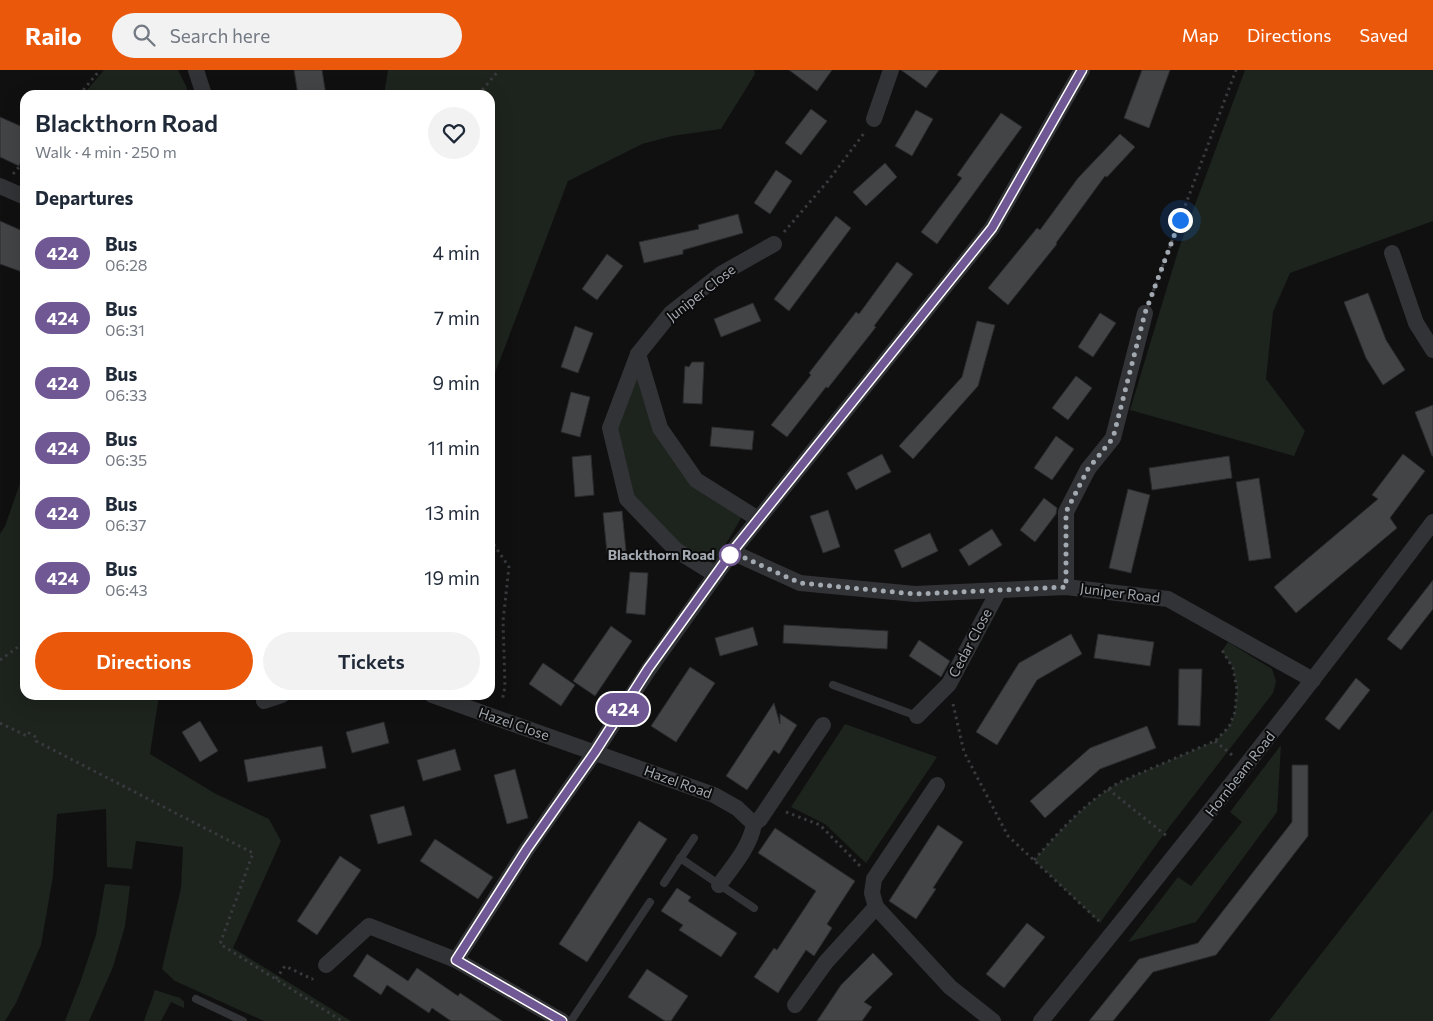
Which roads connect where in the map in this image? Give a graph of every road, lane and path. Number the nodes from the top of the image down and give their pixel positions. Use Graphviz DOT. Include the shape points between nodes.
graph roads {
  1 [pos="100,70"];
  2 [pos="196,70"];
  3 [pos="499,70"];
  4 [pos="892,70"];
  5 [pos="1082,70"];
  6 [pos="1236,70"];
  7 [pos="83,90"];
  8 [pos="202,90"];
  9 [pos="482,90"];
  10 [pos="874,119"];
  11 [pos="1,186"];
  12 [pos="20,195"];
  13 [pos="774,244"];
  14 [pos="1392,253"];
  15 [pos="1145,313"];
  16 [pos="1433,350"];
  17 [pos="638,354"];
  18 [pos="758,519"];
  19 [pos="1433,522"];
  20 [pos="495,546"];
  21 [pos="732,552"];
  22 [pos="716,575"];
  23 [pos="1066,587"];
  24 [pos="999,590"];
  25 [pos="1233,636"];
  26 [pos="20,646"];
  27 [pos="0,660"];
  28 [pos="1313,680"];
  29 [pos="949,684"];
  30 [pos="834,686"];
  31 [pos="446,700"];
  32 [pos="917,716"];
  33 [pos="499,719"];
  34 [pos="0,723"];
  35 [pos="823,725"];
  36 [pos="595,752"];
  37 [pos="937,785"];
  38 [pos="1108,788"];
  39 [pos="769,805"];
  40 [pos="754,824"];
  41 [pos="694,838"];
  42 [pos="1182,848"];
  43 [pos="680,858"];
  44 [pos="1034,860"];
  45 [pos="874,880"];
  46 [pos="664,883"];
  47 [pos="719,885"];
  48 [pos="650,902"];
  49 [pos="876,907"];
  50 [pos="754,908"];
  51 [pos="1112,934"];
  52 [pos="456,960"];
  53 [pos="326,965"];
  54 [pos="276,979"];
  55 [pos="196,999"];
  56 [pos="795,1005"];
  57 [pos="243,1021"];
  58 [pos="342,1021"];
  59 [pos="562,1021"];
  60 [pos="571,1021"];
  61 [pos="993,1021"];
  62 [pos="1041,1021"];
  1 -- 7 [label="path"];
  2 -- 8 [label="street"];
  3 -- 9 [label="path"];
  4 -- 10 [label="street"];
  5 -- 18 [label="street" via="992,228"];
  6 -- 15 [label="path"];
  10 -- 13 [label="path" via="828,181"];
  11 -- 12 [label="street"];
  13 -- 17 [label="street, Juniper Close" via="721,274 671,313"];
  14 -- 16 [label="street" via="1416,323"];
  15 -- 23 [label="street" via="1113,438 1088,469 1066,512"];
  17 -- 18 [label="street" via="660,428 696,480"];
  17 -- 22 [label="street, Juniper Close" via="610,428 627,498 676,550"];
  18 -- 21 [label="street"];
  19 -- 28 [label="street, Hornbeam Road"];
  20 -- 33 [label="path" via="509,567 503,621 505,687"];
  21 -- 22 [label="street"];
  21 -- 24 [label="street, Juniper Road" via="800,583 915,594"];
  22 -- 36 [label="street" via="648,669"];
  23 -- 24 [label="street, Juniper Road"];
  23 -- 25 [label="street, Juniper Road" via="1168,599"];
  24 -- 29 [label="street, Cedar Close"];
  25 -- 28 [label="street, Juniper Road"];
  25 -- 38 [label="path" via="1222,651 1233,668 1237,689 1235,712 1229,727 1215,741"];
  26 -- 27 [label="path"];
  28 -- 42 [label="street, Hornbeam Road"];
  29 -- 32 [label="street, Cedar Close"];
  29 -- 44 [label="path" via="964,752 1008,836"];
  30 -- 32 [label="lane"];
  31 -- 33 [label="street, Hazel Close"];
  33 -- 36 [label="street, Hazel Close"];
  34 -- 54 [label="path" via="27,736 30,733 36,741 253,853 220,944"];
  35 -- 39 [label="street"];
  36 -- 40 [label="street, Hazel Road" via="714,795 737,808"];
  36 -- 52 [label="street" via="527,849"];
  37 -- 45 [label="street"];
  38 -- 42 [label="path"];
  38 -- 44 [label="path" via="1068,822"];
  39 -- 40 [label="street"];
  39 -- 45 [label="path" via="820,826"];
  40 -- 47 [label="street" via="744,850"];
  41 -- 43 [label="lane"];
  42 -- 51 [label="street, Hornbeam Road"];
  43 -- 46 [label="lane"];
  43 -- 47 [label="lane"];
  44 -- 51 [label="path"];
  45 -- 49 [label="street" via="872,893"];
  47 -- 50 [label="lane"];
  48 -- 60 [label="lane"];
  49 -- 56 [label="street" via="826,962"];
  49 -- 61 [label="street" via="950,986"];
  51 -- 62 [label="street, Hornbeam Road"];
  52 -- 53 [label="street" via="369,926"];
  52 -- 59 [label="street"];
  53 -- 54 [label="path" via="312,979 285,966"];
  54 -- 58 [label="path"];
  55 -- 57 [label="lane"];
}
